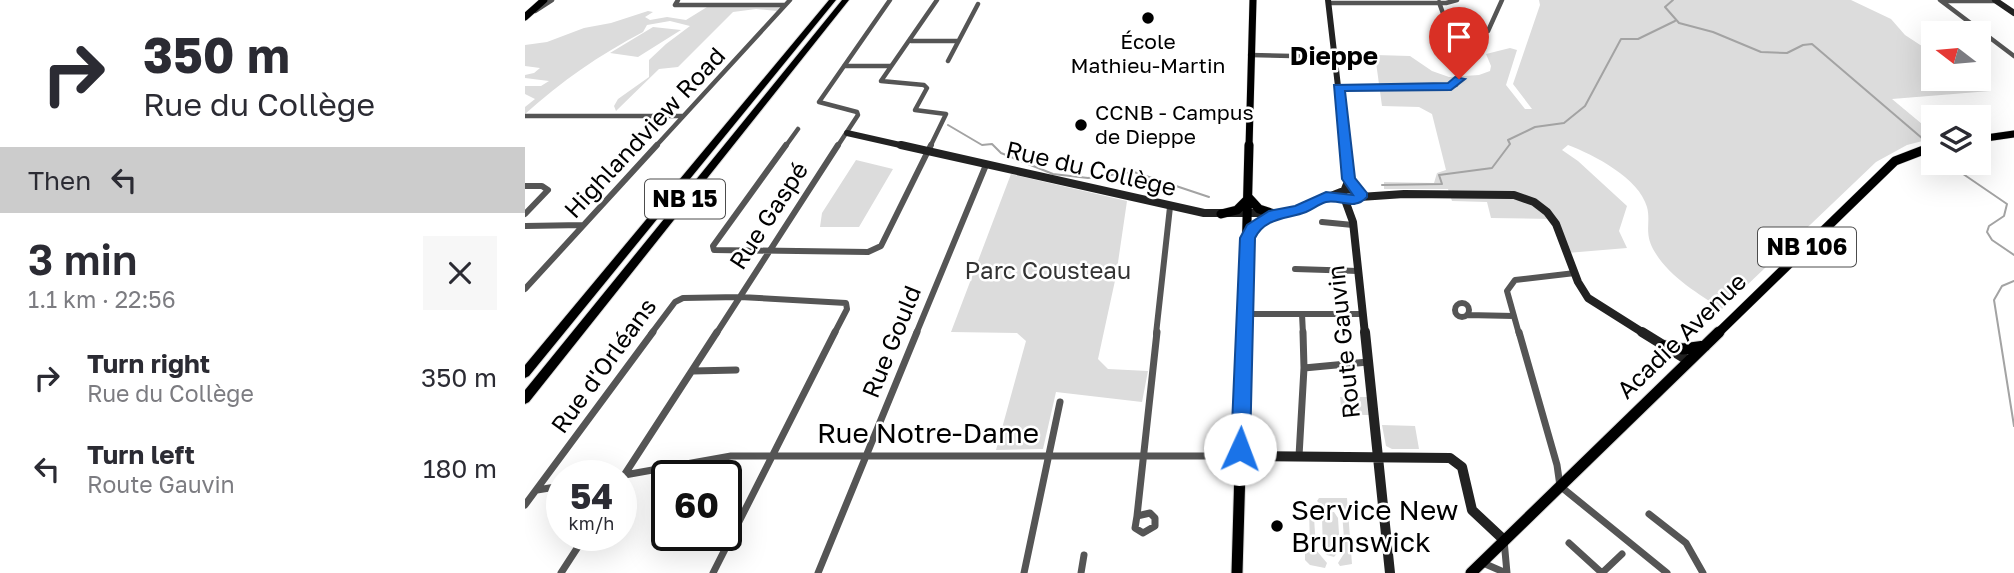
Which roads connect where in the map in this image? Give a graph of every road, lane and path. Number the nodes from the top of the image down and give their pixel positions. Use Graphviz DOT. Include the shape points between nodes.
graph roads {
  1 [pos="544,0"];
  2 [pos="552,0"];
  3 [pos="678,0"];
  4 [pos="790,0"];
  5 [pos="833,0"];
  6 [pos="846,0"];
  7 [pos="890,0"];
  8 [pos="937,0"];
  9 [pos="1253,0"];
  10 [pos="1457,0"];
  11 [pos="1502,0"];
  12 [pos="1328,1"];
  13 [pos="1398,1"];
  14 [pos="1941,1"];
  15 [pos="1996,1"];
  16 [pos="1439,2"];
  17 [pos="978,4"];
  18 [pos="785,5"];
  19 [pos="2014,13"];
  20 [pos="525,17"];
  21 [pos="1450,33"];
  22 [pos="911,41"];
  23 [pos="958,41"];
  24 [pos="1251,55"];
  25 [pos="1336,57"];
  26 [pos="2014,57"];
  27 [pos="948,61"];
  28 [pos="844,66"];
  29 [pos="890,66"];
  30 [pos="1338,87"];
  31 [pos="525,116"];
  32 [pos="683,116"];
  33 [pos="798,129"];
  34 [pos="847,133"];
  35 [pos="2014,134"];
  36 [pos="1991,137"];
  37 [pos="928,151"];
  38 [pos="1921,151"];
  39 [pos="986,165"];
  40 [pos="1349,179"];
  41 [pos="525,186"];
  42 [pos="1343,195"];
  43 [pos="1357,195"];
  44 [pos="1249,198"];
  45 [pos="1170,207"];
  46 [pos="525,214"];
  47 [pos="1221,214"];
  48 [pos="1274,214"];
  49 [pos="1248,215"];
  50 [pos="1322,222"];
  51 [pos="1353,223"];
  52 [pos="583,225"];
  53 [pos="525,226"];
  54 [pos="1247,238"];
  55 [pos="769,252"];
  56 [pos="1295,269"];
  57 [pos="1358,271"];
  58 [pos="1575,273"];
  59 [pos="525,289"];
  60 [pos="740,297"];
  61 [pos="1245,314"];
  62 [pos="1301,314"];
  63 [pos="1363,314"];
  64 [pos="1467,314"];
  65 [pos="1514,316"];
  66 [pos="1664,346"];
  67 [pos="1705,346"];
  68 [pos="1689,361"];
  69 [pos="1368,362"];
  70 [pos="1304,368"];
  71 [pos="737,370"];
  72 [pos="693,371"];
  73 [pos="525,373"];
  74 [pos="525,398"];
  75 [pos="1060,402"];
  76 [pos="772,456"];
  77 [pos="1049,456"];
  78 [pos="1145,456"];
  79 [pos="1240,456"];
  80 [pos="1299,456"];
  81 [pos="1378,456"];
  82 [pos="866,457"];
  83 [pos="633,460"];
  84 [pos="1557,465"];
  85 [pos="1574,473"];
  86 [pos="637,474"];
  87 [pos="1560,486"];
  88 [pos="546,489"];
  89 [pos="537,490"];
  90 [pos="525,505"];
  91 [pos="1649,514"];
  92 [pos="1137,516"];
  93 [pos="1504,540"];
  94 [pos="1569,543"];
  95 [pos="575,551"];
  96 [pos="1622,554"];
  97 [pos="1084,555"];
  98 [pos="1481,563"];
  99 [pos="561,573"];
  100 [pos="713,573"];
  101 [pos="818,573"];
  102 [pos="1024,573"];
  103 [pos="1081,573"];
  104 [pos="1237,573"];
  105 [pos="1390,573"];
  106 [pos="1471,573"];
  107 [pos="1506,573"];
  108 [pos="1602,573"];
  109 [pos="1667,573"];
  110 [pos="1703,573"];
  1 -- 20 [label="main road"];
  2 -- 20 [label="street"];
  3 -- 18 [label="street" via="675,5"];
  4 -- 18 [label="street, Highlandview Road"];
  5 -- 73 [label="highway, NB 15"];
  6 -- 74 [label="highway, NB 15"];
  7 -- 28 [label="street"];
  8 -- 22 [label="street"];
  9 -- 24 [label="main road"];
  10 -- 16 [label="street"];
  11 -- 21 [label="street" via="1488,31"];
  12 -- 13 [label="street"];
  12 -- 25 [label="street"];
  13 -- 16 [label="street"];
  14 -- 15 [label="street"];
  14 -- 26 [label="street"];
  15 -- 19 [label="street"];
  16 -- 21 [label="street"];
  17 -- 23 [label="street"];
  18 -- 32 [label="street, Highlandview Road"];
  21 -- 30 [label="street" via="1457,60 1456,85"];
  22 -- 23 [label="street"];
  22 -- 29 [label="street"];
  23 -- 27 [label="street"];
  24 -- 25 [label="street"];
  24 -- 44 [label="main road"];
  25 -- 30 [label="street"];
  28 -- 29 [label="street"];
  28 -- 34 [label="street" via="819,102 857,112"];
  29 -- 37 [label="street" via="881,83 924,85 927,88 915,110 946,114"];
  30 -- 40 [label="street"];
  31 -- 32 [label="street"];
  32 -- 52 [label="street, Highlandview Road"];
  33 -- 55 [label="street" via="713,246 718,252"];
  34 -- 37 [label="street, Rue du Collège"];
  34 -- 55 [label="street, Rue Gaspé"];
  35 -- 36 [label="main road"];
  37 -- 39 [label="street, Rue du Collège"];
  37 -- 55 [label="street" via="875,250"];
  38 -- 67 [label="main road, Acadie Avenue / NB 106" via="1895,161"];
  39 -- 45 [label="street, Rue du Collège"];
  39 -- 82 [label="street, Rue Gould"];
  40 -- 42 [label="street"];
  40 -- 43 [label="street"];
  41 -- 46 [label="street" via="548,190"];
  42 -- 43 [label="street, Rue du Collège"];
  42 -- 48 [label="street, Rue du Collège"];
  42 -- 51 [label="street, Route Gauvin"];
  43 -- 51 [label="street, Route Gauvin"];
  43 -- 58 [label="street, Rue du Collège" via="1514,195 1530,199 1554,219"];
  44 -- 47 [label="main road" via="1237,210"];
  44 -- 48 [label="main road" via="1259,209"];
  44 -- 49 [label="main road"];
  45 -- 47 [label="street, Rue du Collège"];
  45 -- 78 [label="street"];
  47 -- 49 [label="street, Rue du Collège"];
  48 -- 49 [label="street, Rue du Collège"];
  48 -- 54 [label="main road" via="1252,228"];
  49 -- 54 [label="main road"];
  50 -- 51 [label="street"];
  51 -- 57 [label="street, Route Gauvin"];
  52 -- 53 [label="street"];
  52 -- 59 [label="street, Highlandview Road"];
  54 -- 61 [label="main road"];
  55 -- 60 [label="street, Rue Gaspé"];
  56 -- 57 [label="street"];
  57 -- 63 [label="street, Route Gauvin"];
  58 -- 65 [label="street" via="1515,279 1507,291"];
  58 -- 66 [label="street, Rue du Collège" via="1589,300"];
  60 -- 72 [label="street, Rue Gaspé"];
  60 -- 76 [label="street, Rue d'Orléans" via="846,303 847,309"];
  60 -- 89 [label="street, Rue d'Orléans" via="683,298 669,307"];
  61 -- 62 [label="street"];
  61 -- 79 [label="main road"];
  62 -- 63 [label="street"];
  62 -- 70 [label="street"];
  63 -- 69 [label="street, Route Gauvin"];
  64 -- 65 [label="street"];
  65 -- 84 [label="street"];
  66 -- 67 [label="main road"];
  66 -- 68 [label="street, Rue du Collège"];
  67 -- 68 [label="main road, Acadie Avenue / NB 106"];
  68 -- 85 [label="main road, Acadie Avenue / NB 106"];
  69 -- 70 [label="street"];
  69 -- 81 [label="street, Route Gauvin"];
  70 -- 80 [label="street"];
  71 -- 72 [label="street"];
  72 -- 83 [label="street, Rue Gaspé"];
  75 -- 77 [label="street"];
  76 -- 82 [label="street, Rue Notre-Dame"];
  76 -- 86 [label="street, Rue Notre-Dame" via="731,456"];
  76 -- 100 [label="street"];
  77 -- 78 [label="street, Rue Notre-Dame"];
  77 -- 82 [label="street, Rue Notre-Dame"];
  77 -- 102 [label="street"];
  78 -- 79 [label="street, Rue Notre-Dame"];
  78 -- 92 [label="street"];
  79 -- 80 [label="street"];
  79 -- 104 [label="main road"];
  80 -- 81 [label="street"];
  81 -- 93 [label="street" via="1454,459 1465,475 1472,510"];
  81 -- 105 [label="street, Route Gauvin"];
  82 -- 101 [label="street, Rue Gould"];
  84 -- 85 [label="street"];
  84 -- 87 [label="street"];
  85 -- 87 [label="main road, Acadie Avenue / NB 106"];
  87 -- 93 [label="main road, Acadie Avenue / NB 106"];
  87 -- 109 [label="street"];
  88 -- 89 [label="street"];
  89 -- 90 [label="street, Rue d'Orléans"];
  91 -- 110 [label="street" via="1686,543"];
  93 -- 98 [label="main road, Acadie Avenue / NB 106"];
  93 -- 107 [label="street"];
  94 -- 108 [label="street"];
  95 -- 99 [label="street"];
  96 -- 108 [label="street"];
  97 -- 103 [label="street"];
  98 -- 106 [label="main road, Acadie Avenue / NB 106"];
  98 -- 107 [label="street"];
}
